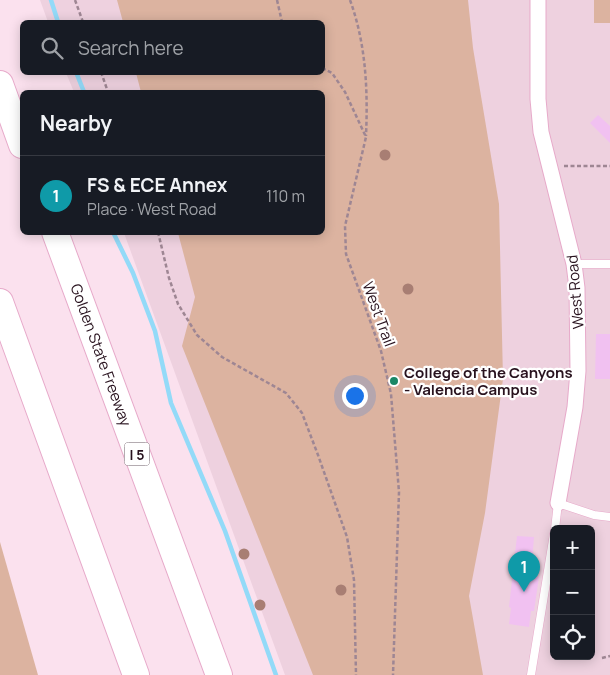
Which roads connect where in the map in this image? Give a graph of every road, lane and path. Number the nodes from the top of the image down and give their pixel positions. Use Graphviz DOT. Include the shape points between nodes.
graph roads {
  1 [pos="75,0"];
  2 [pos="278,0"];
  3 [pos="350,0"];
  4 [pos="538,0"];
  5 [pos="82,20"];
  6 [pos="282,20"];
  7 [pos="325,70"];
  8 [pos="102,75"];
  9 [pos="0,84"];
  10 [pos="107,90"];
  11 [pos="366,137"];
  12 [pos="20,139"];
  13 [pos="548,166"];
  14 [pos="610,166"];
  15 [pos="56,235"];
  16 [pos="159,235"];
  17 [pos="574,264"];
  18 [pos="610,264"];
  19 [pos="0,302"];
  20 [pos="558,503"];
  21 [pos="610,517"];
  22 [pos="555,525"];
  23 [pos="550,559"];
  24 [pos="610,656"];
  25 [pos="602,658"];
  26 [pos="136,675"];
  27 [pos="219,675"];
  28 [pos="356,675"];
  29 [pos="393,675"];
  30 [pos="531,675"];
  1 -- 5 [label="path"];
  2 -- 6 [label="path"];
  3 -- 11 [label="path, West Trail" via="364,54"];
  4 -- 13 [label="street, West Road" via="539,107"];
  7 -- 11 [label="path" via="332,73 346,92"];
  8 -- 10 [label="path"];
  9 -- 12 [label="highway"];
  11 -- 29 [label="path, West Trail" via="345,226 346,254 381,351 391,394 398,492"];
  13 -- 14 [label="path"];
  13 -- 17 [label="street, West Road"];
  15 -- 27 [label="highway, Golden State Freeway / I 5"];
  16 -- 28 [label="path" via="178,304 197,335 222,357 286,393 302,413 346,537 354,580"];
  17 -- 18 [label="lane"];
  17 -- 20 [label="street, West Road" via="578,371"];
  19 -- 26 [label="highway"];
  20 -- 21 [label="lane"];
  20 -- 22 [label="lane"];
  23 -- 30 [label="lane"];
  24 -- 25 [label="path"];
}
